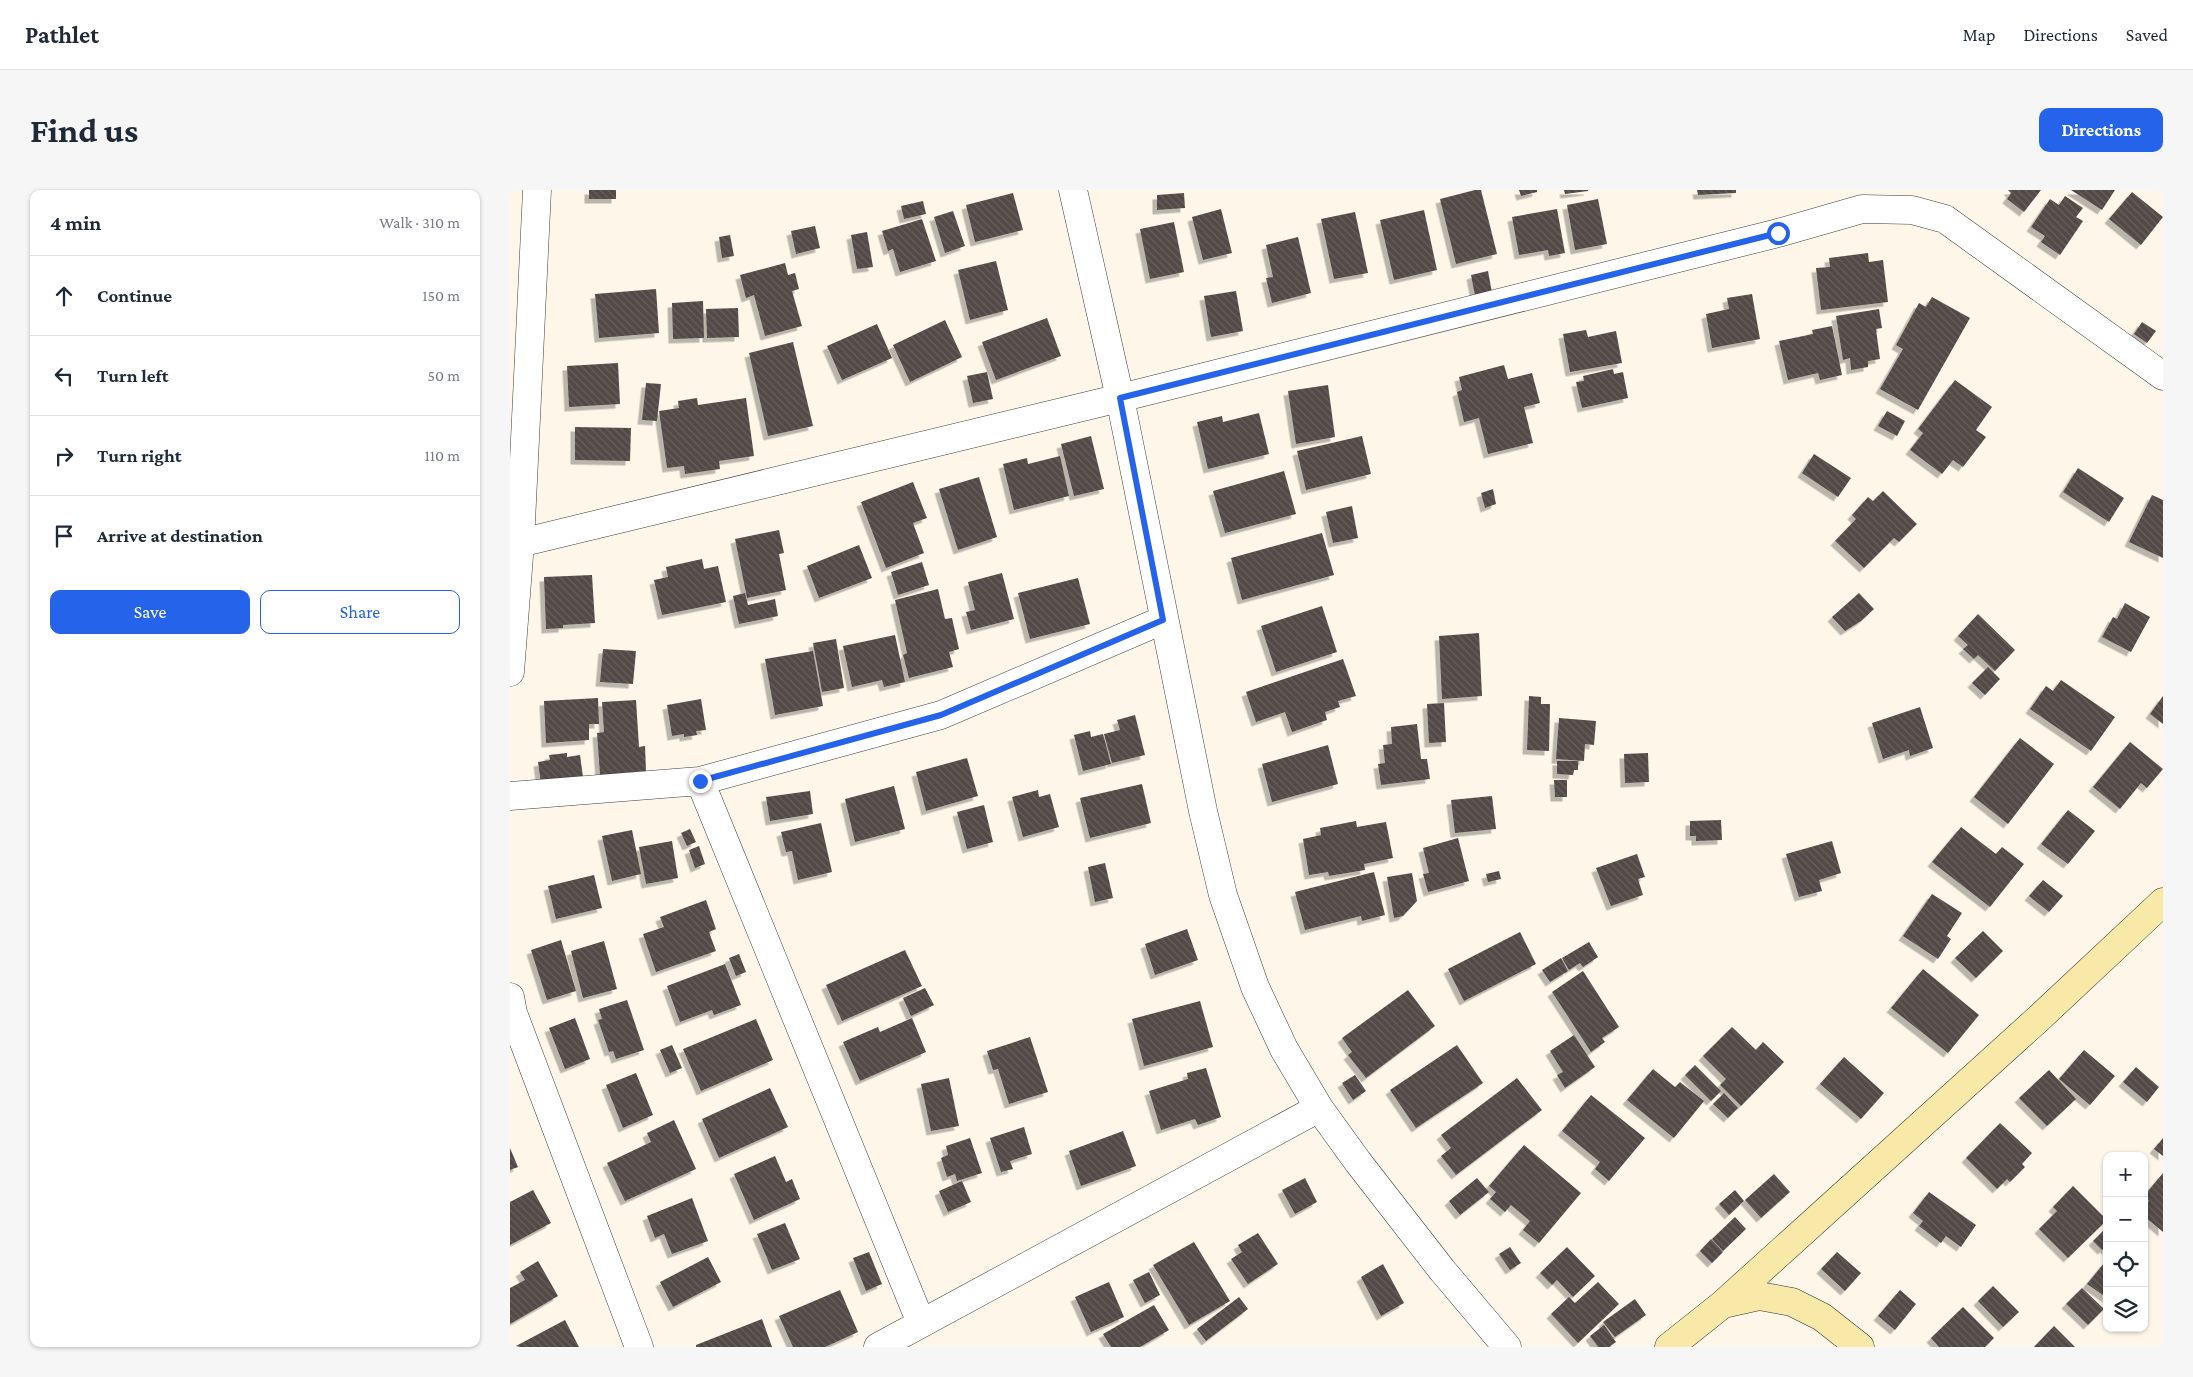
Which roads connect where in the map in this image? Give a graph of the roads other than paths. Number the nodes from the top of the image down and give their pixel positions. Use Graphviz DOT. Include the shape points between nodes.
graph roads {
  1 [pos="537,190"];
  2 [pos="1074,190"];
  3 [pos="2163,376"];
  4 [pos="1120,398"];
  5 [pos="520,543"];
  6 [pos="1163,620"];
  7 [pos="510,672"];
  8 [pos="700,781"];
  9 [pos="510,796"];
  10 [pos="2163,902"];
  11 [pos="510,997"];
  12 [pos="1319,1108"];
  13 [pos="1723,1304"];
  14 [pos="921,1323"];
  15 [pos="639,1347"];
  16 [pos="878,1347"];
  17 [pos="1507,1347"];
  18 [pos="1669,1347"];
  19 [pos="1860,1347"];
  1 -- 5 [label="street"];
  2 -- 4 [label="street"];
  3 -- 4 [label="street" via="1945,219 1912,210 1862,209 1778,233"];
  4 -- 5 [label="street"];
  4 -- 6 [label="street"];
  5 -- 7 [label="street"];
  6 -- 8 [label="street" via="941,715"];
  6 -- 12 [label="street" via="1223,895 1255,986 1284,1049"];
  8 -- 9 [label="street"];
  8 -- 14 [label="street"];
  10 -- 13 [label="street"];
  11 -- 15 [label="street"];
  12 -- 14 [label="street"];
  12 -- 17 [label="street" via="1442,1270"];
  13 -- 18 [label="street"];
  13 -- 19 [label="street" via="1759,1296 1792,1302 1822,1317"];
  14 -- 16 [label="street"];
}
